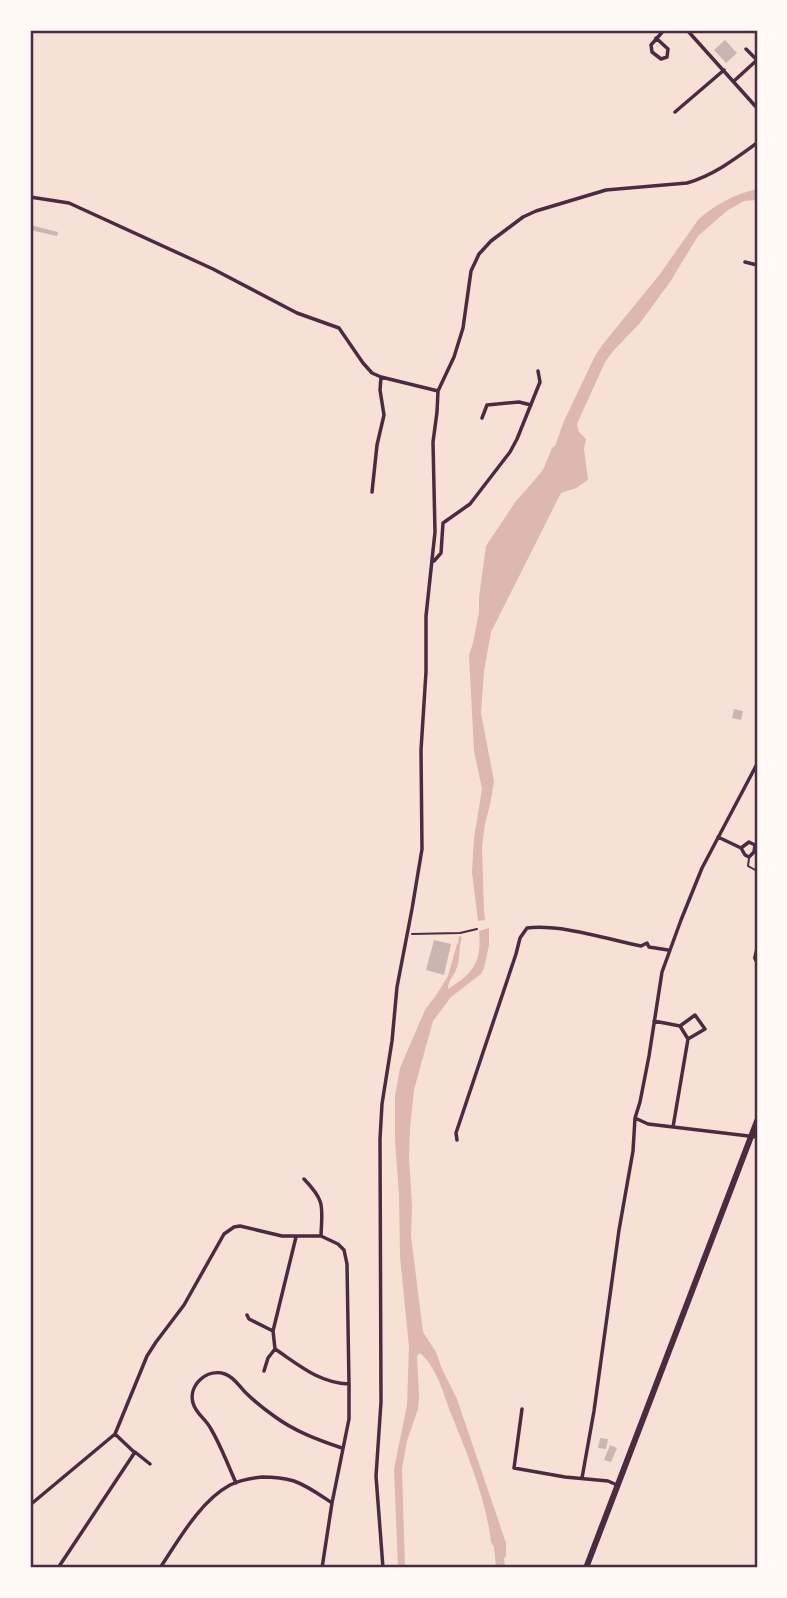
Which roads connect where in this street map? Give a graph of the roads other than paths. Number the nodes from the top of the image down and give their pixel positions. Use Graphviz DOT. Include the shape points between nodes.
graph roads {
  1 [pos="664,30"];
  2 [pos="687,30"];
  3 [pos="656,38"];
  4 [pos="746,49"];
  5 [pos="724,70"];
  6 [pos="734,81"];
  7 [pos="757,107"];
  8 [pos="675,112"];
  9 [pos="757,143"];
  10 [pos="30,197"];
  11 [pos="745,262"];
  12 [pos="757,265"];
  13 [pos="538,371"];
  14 [pos="381,377"];
  15 [pos="438,391"];
  16 [pos="531,405"];
  17 [pos="482,418"];
  18 [pos="372,492"];
  19 [pos="433,562"];
  20 [pos="757,764"];
  21 [pos="718,837"];
  22 [pos="756,844"];
  23 [pos="741,848"];
  24 [pos="749,857"];
  25 [pos="757,871"];
  26 [pos="757,945"];
  27 [pos="669,950"];
  28 [pos="757,964"];
  29 [pos="654,1021"];
  30 [pos="680,1026"];
  31 [pos="688,1039"];
  32 [pos="635,1118"];
  33 [pos="757,1121"];
  34 [pos="673,1127"];
  35 [pos="754,1137"];
  36 [pos="457,1140"];
  37 [pos="304,1179"];
  38 [pos="321,1236"];
  39 [pos="296,1237"];
  40 [pos="247,1315"];
  41 [pos="273,1331"];
  42 [pos="275,1349"];
  43 [pos="264,1371"];
  44 [pos="349,1384"];
  45 [pos="522,1409"];
  46 [pos="115,1434"];
  47 [pos="342,1448"];
  48 [pos="135,1452"];
  49 [pos="150,1464"];
  50 [pos="582,1478"];
  51 [pos="236,1483"];
  52 [pos="617,1485"];
  53 [pos="332,1503"];
  54 [pos="30,1505"];
  55 [pos="680,1567"];
  56 [pos="58,1568"];
  57 [pos="160,1568"];
  58 [pos="321,1568"];
  59 [pos="383,1568"];
  60 [pos="586,1568"];
  61 [pos="619,1568"];
  1 -- 3 [label="street"];
  2 -- 5 [label="street"];
  3 -- 3 [label="street" via="652,52 661,59 667,57 668,48"];
  4 -- 6 [label="street" via="757,60"];
  5 -- 6 [label="street"];
  5 -- 8 [label="street"];
  6 -- 7 [label="street"];
  9 -- 15 [label="street" via="709,175 687,183 606,190 515,222 474,263 463,328"];
  10 -- 14 [label="street" via="69,203 297,313 339,328 363,363"];
  11 -- 12 [label="street"];
  13 -- 16 [label="street" via="540,383"];
  14 -- 15 [label="street"];
  14 -- 18 [label="street" via="384,415"];
  15 -- 19 [label="street" via="433,442"];
  16 -- 17 [label="street" via="487,405"];
  16 -- 19 [label="street" via="510,452 470,504 443,523 441,553"];
  19 -- 59 [label="street" via="426,617 422,849 397,986 380,1139 381,1402 376,1476"];
  20 -- 21 [label="street"];
  21 -- 23 [label="street"];
  21 -- 27 [label="street"];
  22 -- 23 [label="street" via="749,842"];
  22 -- 24 [label="street"];
  23 -- 24 [label="street"];
  24 -- 25 [label="lane" via="748,866"];
  26 -- 28 [label="lane"];
  27 -- 29 [label="street"];
  27 -- 36 [label="street" via="541,926 527,928 520,938"];
  29 -- 30 [label="street"];
  29 -- 32 [label="street"];
  30 -- 31 [label="street"];
  30 -- 31 [label="street" via="695,1015 705,1029"];
  31 -- 34 [label="street"];
  32 -- 34 [label="street"];
  32 -- 50 [label="street"];
  33 -- 35 [label="main road"];
  34 -- 35 [label="street"];
  35 -- 52 [label="main road"];
  37 -- 38 [label="street" via="322,1203"];
  38 -- 39 [label="street"];
  38 -- 44 [label="street" via="344,1250"];
  39 -- 41 [label="street"];
  39 -- 46 [label="street" via="240,1226 225,1234 148,1356"];
  40 -- 41 [label="street"];
  41 -- 42 [label="street"];
  42 -- 43 [label="street"];
  42 -- 44 [label="street" via="317,1377"];
  44 -- 47 [label="street" via="349,1419"];
  45 -- 50 [label="street" via="514,1468"];
  46 -- 48 [label="street"];
  46 -- 54 [label="street"];
  47 -- 51 [label="street" via="276,1418 230,1377 207,1374 195,1385 191,1400 210,1426"];
  47 -- 53 [label="street"];
  48 -- 49 [label="street"];
  48 -- 56 [label="street"];
  50 -- 52 [label="street"];
  51 -- 53 [label="street" via="284,1478"];
  51 -- 57 [label="street" via="202,1509"];
  52 -- 60 [label="main road"];
  53 -- 58 [label="street"];
  55 -- 61 [label="street"];
}
